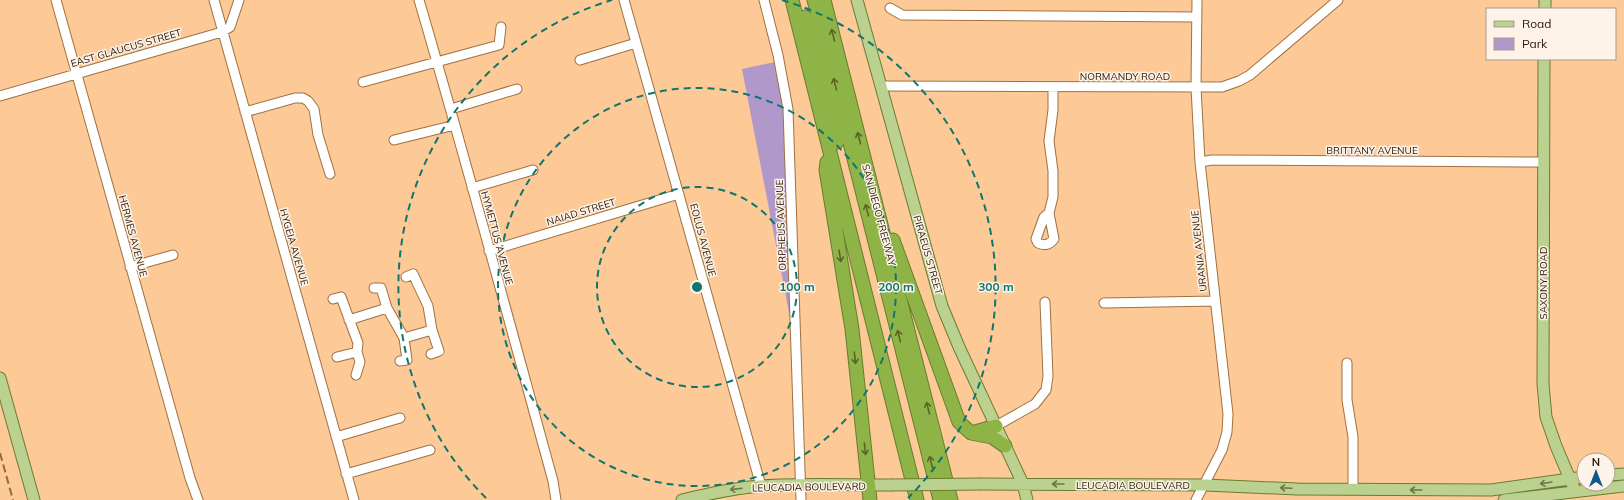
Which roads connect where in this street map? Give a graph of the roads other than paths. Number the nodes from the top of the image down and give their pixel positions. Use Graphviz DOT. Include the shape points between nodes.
graph roads {
  1 [pos="56,0"];
  2 [pos="214,0"];
  3 [pos="239,0"];
  4 [pos="419,0"];
  5 [pos="624,0"];
  6 [pos="764,0"];
  7 [pos="792,0"];
  8 [pos="801,0"];
  9 [pos="814,0"];
  10 [pos="824,0"];
  11 [pos="857,0"];
  12 [pos="1197,0"];
  13 [pos="1338,0"];
  14 [pos="890,8"];
  15 [pos="1197,17"];
  16 [pos="501,27"];
  17 [pos="222,32"];
  18 [pos="636,43"];
  19 [pos="580,60"];
  20 [pos="1544,60"];
  21 [pos="437,61"];
  22 [pos="76,74"];
  23 [pos="363,82"];
  24 [pos="881,86"];
  25 [pos="1053,87"];
  26 [pos="1196,88"];
  27 [pos="517,90"];
  28 [pos="0,96"];
  29 [pos="451,109"];
  30 [pos="245,112"];
  31 [pos="455,125"];
  32 [pos="394,140"];
  33 [pos="829,148"];
  34 [pos="1200,162"];
  35 [pos="1544,162"];
  36 [pos="866,163"];
  37 [pos="533,170"];
  38 [pos="330,174"];
  39 [pos="472,188"];
  40 [pos="679,194"];
  41 [pos="1049,213"];
  42 [pos="489,251"];
  43 [pos="173,255"];
  44 [pos="130,267"];
  45 [pos="406,277"];
  46 [pos="374,288"];
  47 [pos="333,299"];
  48 [pos="1215,301"];
  49 [pos="1045,302"];
  50 [pos="1104,303"];
  51 [pos="387,308"];
  52 [pos="349,320"];
  53 [pos="432,330"];
  54 [pos="404,338"];
  55 [pos="357,352"];
  56 [pos="431,354"];
  57 [pos="337,357"];
  58 [pos="400,361"];
  59 [pos="1346,363"];
  60 [pos="356,375"];
  61 [pos="0,378"];
  62 [pos="400,418"];
  63 [pos="996,426"];
  64 [pos="971,433"];
  65 [pos="336,437"];
  66 [pos="1005,446"];
  67 [pos="430,450"];
  68 [pos="346,474"];
  69 [pos="190,478"];
  70 [pos="1570,478"];
  71 [pos="1576,478"];
  72 [pos="553,481"];
  73 [pos="1023,484"];
  74 [pos="800,485"];
  75 [pos="868,485"];
  76 [pos="761,486"];
  77 [pos="1624,486"];
  78 [pos="1353,489"];
  79 [pos="1200,493"];
  80 [pos="1577,496"];
  81 [pos="34,500"];
  82 [pos="193,500"];
  83 [pos="198,500"];
  84 [pos="354,500"];
  85 [pos="556,500"];
  86 [pos="560,500"];
  87 [pos="682,500"];
  88 [pos="801,500"];
  89 [pos="870,500"];
  90 [pos="917,500"];
  91 [pos="925,500"];
  92 [pos="940,500"];
  93 [pos="951,500"];
  94 [pos="1027,500"];
  95 [pos="1504,500"];
  1 -- 22 [label="street, HERMES AVENUE"];
  2 -- 17 [label="street, HYGEIA AVENUE"];
  3 -- 17 [label="street" via="230,27"];
  4 -- 21 [label="street, HYMETTUS AVENUE"];
  5 -- 18 [label="street, EOLUS AVENUE"];
  6 -- 74 [label="street, ORPHEUS AVENUE" via="788,109"];
  7 -- 33 [label="highway"];
  8 -- 91 [label="highway"];
  92 -- 9 [label="highway, one-way"];
  36 -- 10 [label="highway, SAN DIEGO FREEWAY, one-way"];
  11 -- 24 [label="main road, PIRAEUS STREET"];
  12 -- 15 [label="street, URANIA AVENUE"];
  13 -- 26 [label="street, NORMANDY ROAD" via="1250,75 1222,87"];
  14 -- 15 [label="street" via="902,15"];
  15 -- 26 [label="street, URANIA AVENUE"];
  16 -- 21 [label="street" via="499,45"];
  17 -- 22 [label="street, EAST GLAUCUS STREET"];
  17 -- 30 [label="street, HYGEIA AVENUE"];
  18 -- 19 [label="street"];
  18 -- 40 [label="street, EOLUS AVENUE"];
  20 -- 35 [label="main road, SAXONY ROAD"];
  21 -- 23 [label="street"];
  21 -- 29 [label="street, HYMETTUS AVENUE"];
  22 -- 28 [label="street, EAST GLAUCUS STREET"];
  22 -- 44 [label="street, HERMES AVENUE"];
  24 -- 25 [label="street, NORMANDY ROAD"];
  24 -- 63 [label="main road, PIRAEUS STREET" via="942,306"];
  25 -- 26 [label="street, NORMANDY ROAD"];
  25 -- 41 [label="street" via="1049,141 1053,197"];
  26 -- 34 [label="street, URANIA AVENUE"];
  27 -- 29 [label="street"];
  29 -- 31 [label="street, HYMETTUS AVENUE"];
  30 -- 38 [label="street" via="295,98 308,101 314,109 318,135"];
  30 -- 65 [label="street, HYGEIA AVENUE"];
  31 -- 32 [label="street"];
  31 -- 39 [label="street, HYMETTUS AVENUE"];
  33 -- 75 [label="highway, one-way" via="826,170 852,330"];
  33 -- 90 [label="highway"];
  34 -- 35 [label="street, BRITTANY AVENUE"];
  34 -- 48 [label="street, URANIA AVENUE"];
  35 -- 70 [label="main road, SAXONY ROAD" via="1543,386 1546,417"];
  36 -- 64 [label="highway" via="959,422"];
  93 -- 36 [label="highway, SAN DIEGO FREEWAY, one-way"];
  37 -- 39 [label="street"];
  39 -- 42 [label="street, HYMETTUS AVENUE"];
  40 -- 42 [label="street, NAIAD STREET"];
  40 -- 76 [label="street, EOLUS AVENUE"];
  42 -- 72 [label="street, HYMETTUS AVENUE"];
  43 -- 44 [label="street"];
  44 -- 69 [label="street, HERMES AVENUE"];
  45 -- 53 [label="street" via="413,274 428,306"];
  46 -- 51 [label="street" via="381,288"];
  47 -- 52 [label="street" via="341,297"];
  48 -- 50 [label="street"];
  48 -- 79 [label="street, URANIA AVENUE" via="1228,414 1227,432 1222,450"];
  49 -- 63 [label="street" via="1048,376 1046,390 1035,404"];
  51 -- 52 [label="street"];
  51 -- 54 [label="street"];
  52 -- 55 [label="street" via="358,343"];
  53 -- 54 [label="street"];
  53 -- 56 [label="street" via="438,351"];
  54 -- 58 [label="street" via="407,360"];
  55 -- 57 [label="street"];
  55 -- 60 [label="street" via="360,362"];
  59 -- 78 [label="street" via="1347,400 1353,437"];
  61 -- 81 [label="main road"];
  62 -- 65 [label="street"];
  63 -- 64 [label="highway"];
  63 -- 66 [label="main road, PIRAEUS STREET"];
  64 -- 66 [label="highway" via="992,437"];
  65 -- 68 [label="street, HYGEIA AVENUE"];
  66 -- 73 [label="main road, PIRAEUS STREET"];
  67 -- 68 [label="street"];
  68 -- 84 [label="street, HYGEIA AVENUE"];
  69 -- 82 [label="street, HERMES AVENUE"];
  69 -- 83 [label="street, HERMES AVENUE"];
  70 -- 71 [label="main road, LEUCADIA BOULEVARD"];
  70 -- 78 [label="main road, LEUCADIA BOULEVARD, one-way" via="1544,484 1491,490"];
  70 -- 80 [label="main road, SAXONY ROAD"];
  72 -- 85 [label="street, HYMETTUS AVENUE"];
  72 -- 86 [label="street, HYMETTUS AVENUE"];
  73 -- 75 [label="main road, LEUCADIA BOULEVARD, bridge"];
  79 -- 73 [label="main road, LEUCADIA BOULEVARD, one-way"];
  73 -- 94 [label="main road, PIRAEUS STREET"];
  74 -- 75 [label="main road, LEUCADIA BOULEVARD"];
  74 -- 76 [label="main road, LEUCADIA BOULEVARD"];
  74 -- 88 [label="street, ORPHEUS AVENUE"];
  75 -- 89 [label="highway"];
  76 -- 87 [label="main road, LEUCADIA BOULEVARD, one-way" via="720,491"];
  77 -- 80 [label="main road"];
  78 -- 79 [label="main road, LEUCADIA BOULEVARD, one-way"];
  80 -- 95 [label="main road"];
}
